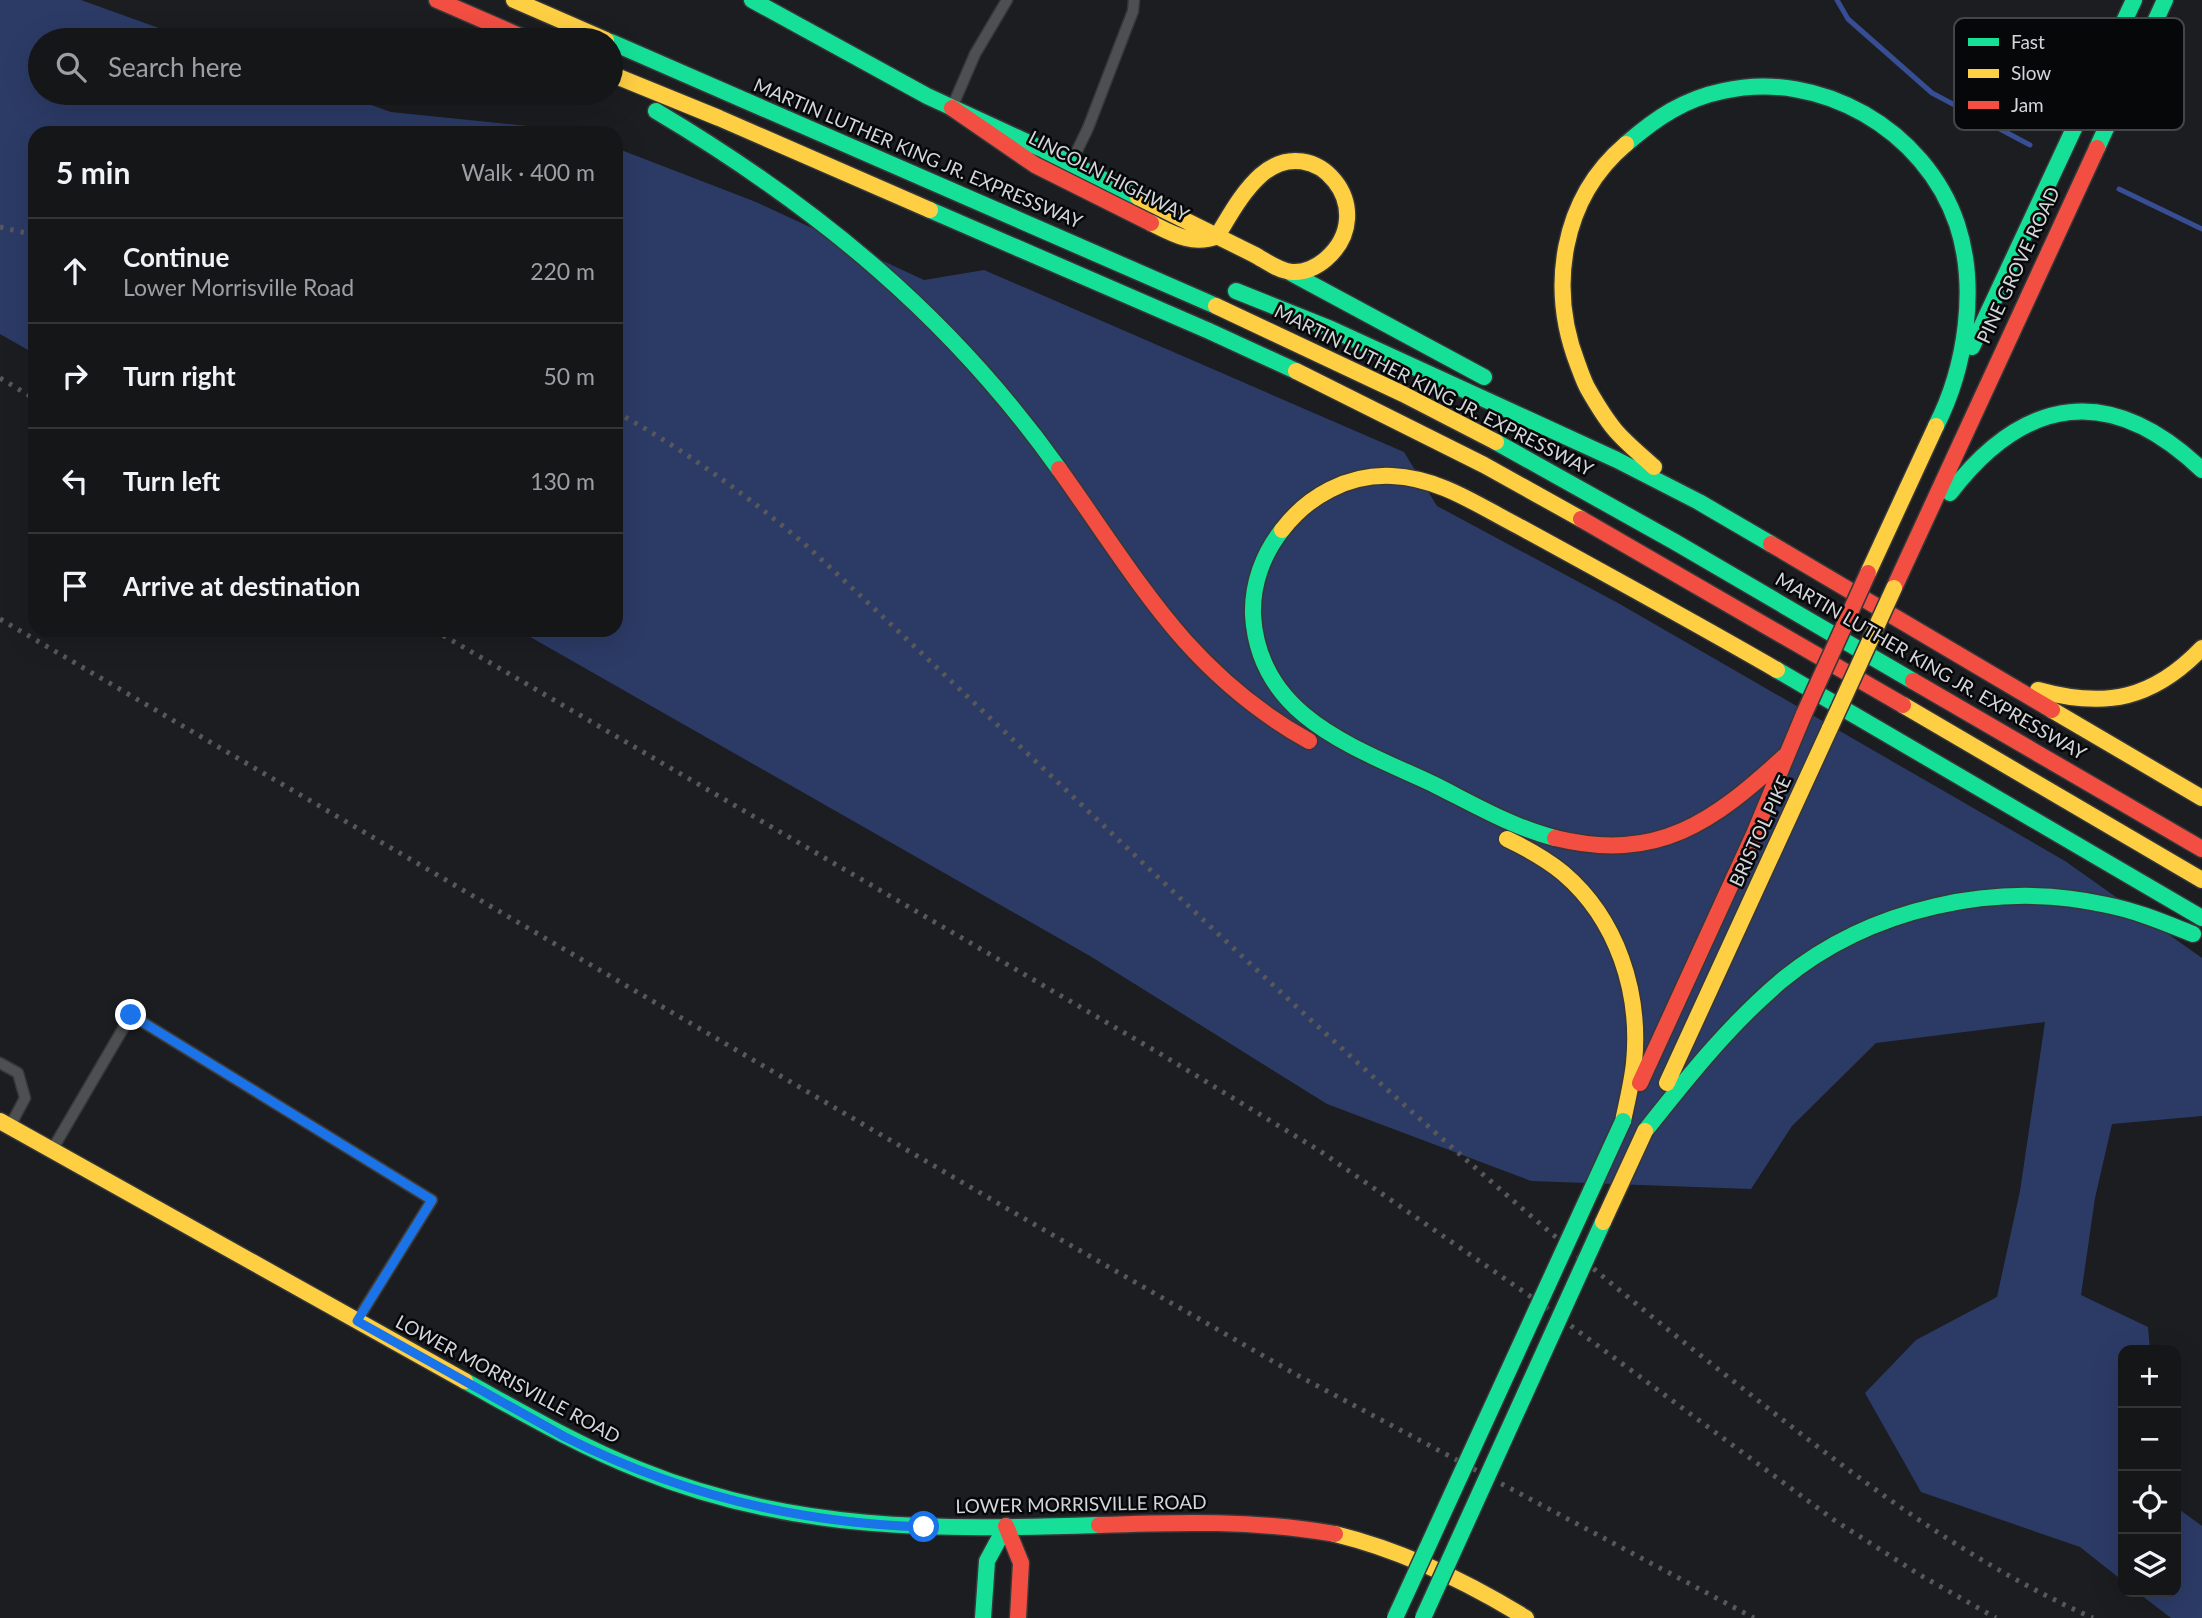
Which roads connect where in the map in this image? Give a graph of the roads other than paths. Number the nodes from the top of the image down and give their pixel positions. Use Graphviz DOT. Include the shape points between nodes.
graph roads {
  1 [pos="437,0"];
  2 [pos="514,0"];
  3 [pos="752,0"];
  4 [pos="1007,0"];
  5 [pos="1134,0"];
  6 [pos="2134,0"];
  7 [pos="2165,0"];
  8 [pos="2126,18"];
  9 [pos="2157,18"];
  10 [pos="502,28"];
  11 [pos="579,28"];
  12 [pos="623,47"];
  13 [pos="623,79"];
  14 [pos="623,92"];
  15 [pos="952,108"];
  16 [pos="2073,130"];
  17 [pos="2105,130"];
  18 [pos="1071,164"];
  19 [pos="982,203"];
  20 [pos="1217,236"];
  21 [pos="1164,266"];
  22 [pos="1291,273"];
  23 [pos="1216,284"];
  24 [pos="1496,384"];
  25 [pos="1950,394"];
  26 [pos="1532,404"];
  27 [pos="1617,460"];
  28 [pos="2202,470"];
  29 [pos="1699,502"];
  30 [pos="1912,548"];
  31 [pos="2202,648"];
  32 [pos="1998,677"];
  33 [pos="1785,755"];
  34 [pos="1410,791"];
  35 [pos="2202,798"];
  36 [pos="1447,809"];
  37 [pos="2202,849"];
  38 [pos="2202,880"];
  39 [pos="2202,918"];
  40 [pos="2202,938"];
  41 [pos="0,1063"];
  42 [pos="1623,1121"];
  43 [pos="5,1124"];
  44 [pos="1645,1131"];
  45 [pos="52,1150"];
  46 [pos="357,1321"];
  47 [pos="1006,1526"];
  48 [pos="983,1618"];
  49 [pos="1018,1618"];
  50 [pos="1395,1618"];
  51 [pos="1423,1618"];
  52 [pos="1526,1618"];
  1 -- 10 [label="main road"];
  2 -- 11 [label="main road, MARTIN LUTHER KING JR. EXPRESSWAY"];
  3 -- 15 [label="main road, LINCOLN HIGHWAY"];
  4 -- 15 [label="lane" via="975,54"];
  5 -- 18 [label="lane"];
  6 -- 8 [label="main road, PINE GROVE ROAD"];
  7 -- 9 [label="main road, PINE GROVE ROAD"];
  12 -- 19 [label="main road, MARTIN LUTHER KING JR. EXPRESSWAY"];
  13 -- 38 [label="main road" via="1184,320 1392,417 1662,564"];
  14 -- 34 [label="main road" via="785,194 910,298 1007,401 1182,639 1228,685 1298,735"];
  15 -- 18 [label="main road, LINCOLN HIGHWAY"];
  15 -- 20 [label="main road, LINCOLN HIGHWAY" via="1035,165 1182,238 1201,241"];
  16 -- 25 [label="main road, PINE GROVE ROAD"];
  17 -- 30 [label="main road, PINE GROVE ROAD"];
  18 -- 20 [label="main road, LINCOLN HIGHWAY"];
  19 -- 21 [label="main road"];
  19 -- 37 [label="main road, MARTIN LUTHER KING JR. EXPRESSWAY" via="1313,350 1496,442 1675,541"];
  20 -- 22 [label="main road, LINCOLN HIGHWAY"];
  20 -- 22 [label="main road" via="1248,189 1270,167 1296,160 1321,167 1344,195 1348,208 1345,233 1320,264"];
  22 -- 24 [label="main road, LINCOLN HIGHWAY"];
  23 -- 27 [label="main road" via="1331,329"];
  25 -- 29 [label="main road" via="1967,307 1965,258 1954,214 1918,157 1870,116 1808,91 1736,87 1688,102 1628,140 1587,191 1566,247 1561,306 1571,355 1593,401 1622,439"];
  25 -- 33 [label="main road, bridge"];
  26 -- 27 [label="main road" via="1569,424"];
  27 -- 29 [label="main road"];
  28 -- 30 [label="main road" via="2166,437 2134,421 2094,411 2058,415 2020,428 1984,454 1950,492"];
  29 -- 32 [label="main road"];
  30 -- 44 [label="main road, BRISTOL PIKE, bridge"];
  31 -- 32 [label="main road" via="2158,684 2108,701 2071,699"];
  32 -- 35 [label="main road"];
  33 -- 39 [label="main road" via="1717,814 1652,842 1602,846 1534,832 1332,735 1285,698 1268,673 1257,642 1254,593 1264,559 1294,516 1337,486 1390,476 1442,487 1730,642"];
  33 -- 42 [label="main road" via="1754,834"];
  36 -- 42 [label="main road" via="1529,850 1561,872 1590,901 1614,939 1629,979 1636,1026 1632,1082"];
  40 -- 44 [label="main road" via="2137,911 2047,895 1951,902 1892,919 1832,947 1755,1004 1698,1063"];
  41 -- 43 [label="lane" via="18,1073 25,1098"];
  42 -- 50 [label="main road, bridge"];
  43 -- 45 [label="main road, LOWER MORRISVILLE ROAD"];
  44 -- 51 [label="main road, bridge"];
  45 -- 46 [label="main road, LOWER MORRISVILLE ROAD"];
  45 -- 46 [label="lane" via="131,1015 432,1200"];
  46 -- 47 [label="main road, LOWER MORRISVILLE ROAD" via="591,1450 706,1493 831,1521"];
  47 -- 48 [label="main road" via="987,1561"];
  47 -- 49 [label="main road" via="1021,1563"];
  47 -- 52 [label="main road, LOWER MORRISVILLE ROAD" via="1225,1522 1319,1531 1422,1561"];
}
